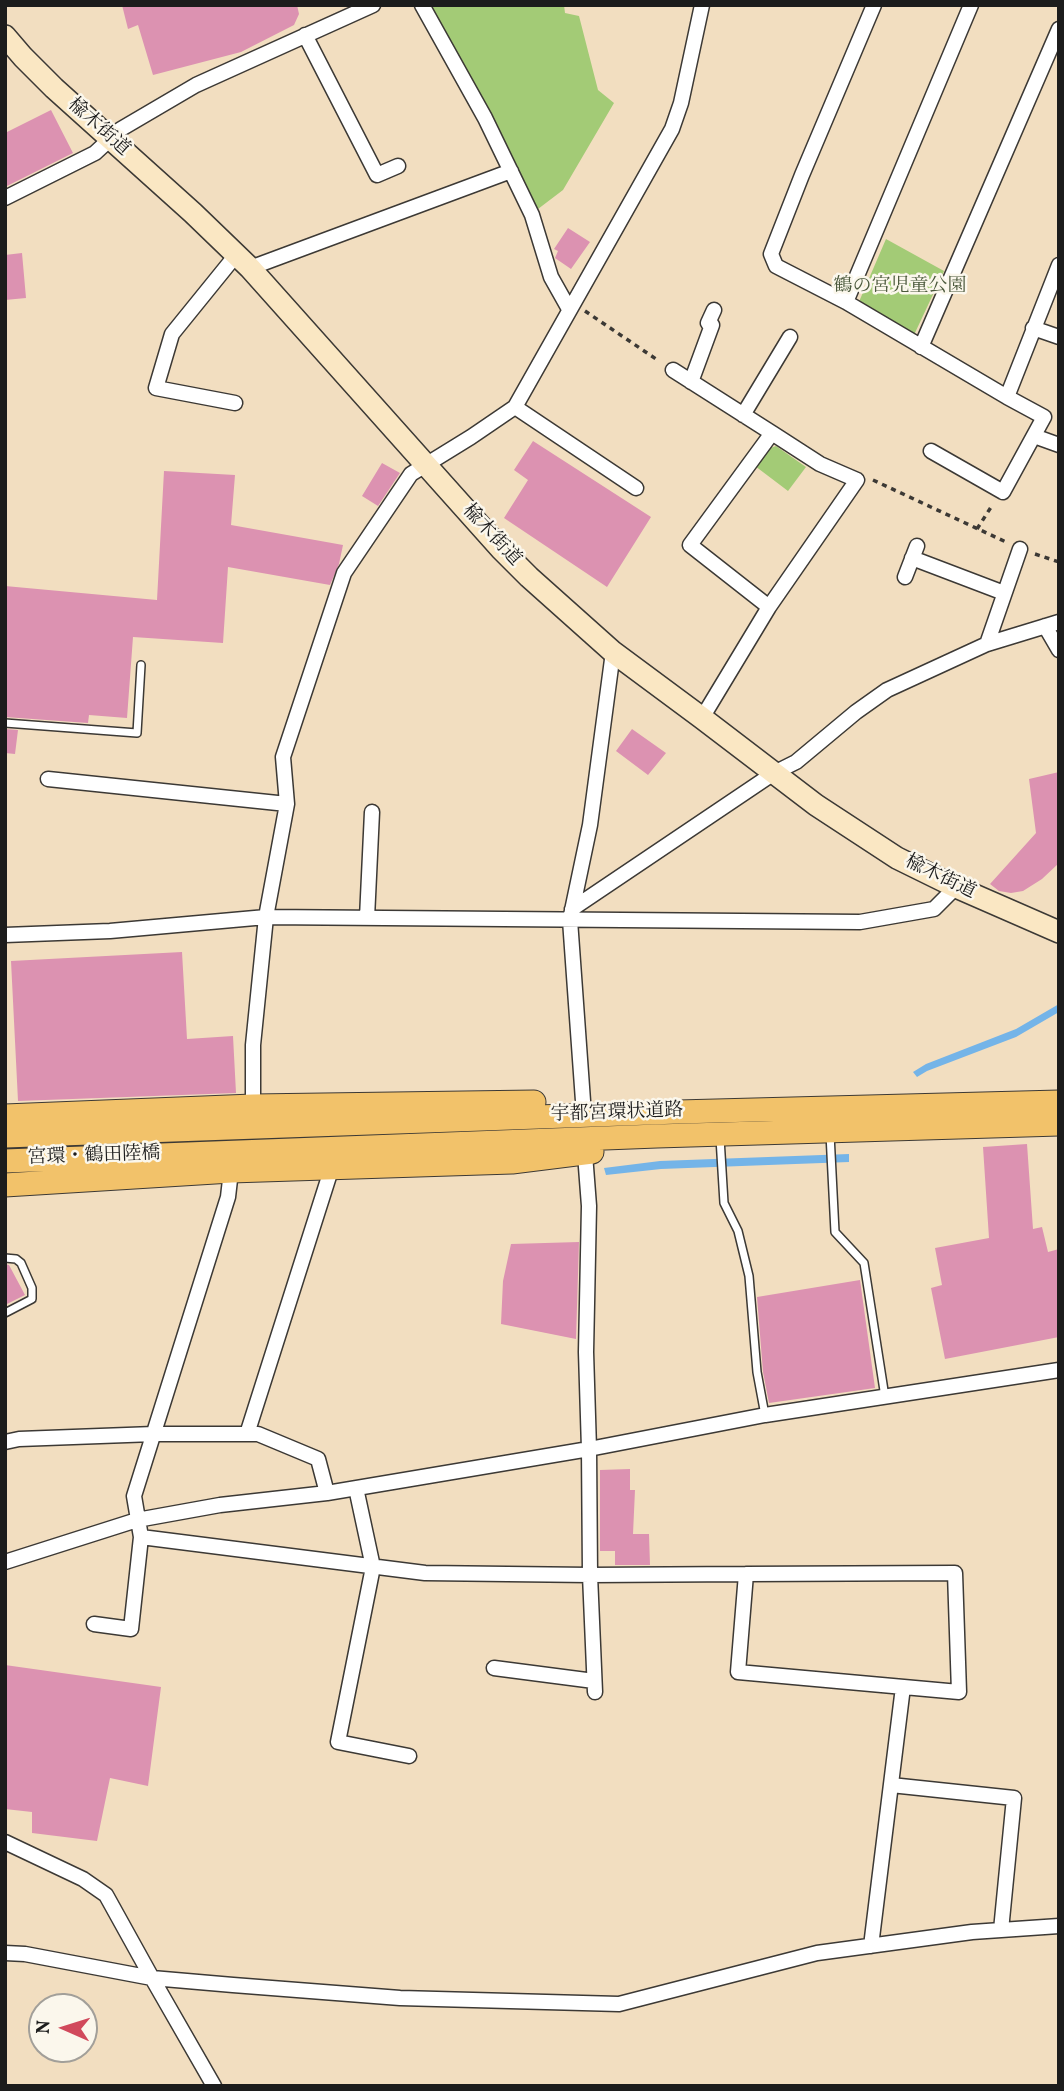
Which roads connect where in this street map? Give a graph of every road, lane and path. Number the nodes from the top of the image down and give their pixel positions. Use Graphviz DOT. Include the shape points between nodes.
graph roads {
  1 [pos="373,5"];
  2 [pos="422,5"];
  3 [pos="702,5"];
  4 [pos="874,5"];
  5 [pos="971,5"];
  6 [pos="1059,29"];
  7 [pos="305,35"];
  8 [pos="5,36"];
  9 [pos="110,139"];
  10 [pos="398,166"];
  11 [pos="511,171"];
  12 [pos="5,198"];
  13 [pos="243,262"];
  14 [pos="1059,265"];
  15 [pos="846,302"];
  16 [pos="571,306"];
  17 [pos="714,310"];
  18 [pos="1033,328"];
  19 [pos="790,337"];
  20 [pos="1059,337"];
  21 [pos="921,346"];
  22 [pos="673,370"];
  23 [pos="691,382"];
  24 [pos="1007,397"];
  25 [pos="235,403"];
  26 [pos="515,407"];
  27 [pos="743,415"];
  28 [pos="772,433"];
  29 [pos="1034,436"];
  30 [pos="1059,445"];
  31 [pos="931,451"];
  32 [pos="425,465"];
  33 [pos="857,480"];
  34 [pos="636,488"];
  35 [pos="1001,491"];
  36 [pos="977,529"];
  37 [pos="1020,549"];
  38 [pos="1059,562"];
  39 [pos="905,577"];
  40 [pos="1004,593"];
  41 [pos="769,607"];
  42 [pos="1052,624"];
  43 [pos="987,643"];
  44 [pos="1059,650"];
  45 [pos="613,652"];
  46 [pos="141,664"];
  47 [pos="702,718"];
  48 [pos="5,723"];
  49 [pos="774,773"];
  50 [pos="48,779"];
  51 [pos="287,804"];
  52 [pos="372,811"];
  53 [pos="956,887"];
  54 [pos="571,914"];
  55 [pos="266,917"];
  56 [pos="367,918"];
  57 [pos="1059,932"];
  58 [pos="5,935"];
  59 [pos="583,1101"];
  60 [pos="1059,1102"];
  61 [pos="253,1106"];
  62 [pos="678,1112"];
  63 [pos="5,1116"];
  64 [pos="1059,1124"];
  65 [pos="176,1130"];
  66 [pos="5,1136"];
  67 [pos="657,1136"];
  68 [pos="830,1141"];
  69 [pos="720,1143"];
  70 [pos="183,1154"];
  71 [pos="585,1154"];
  72 [pos="5,1161"];
  73 [pos="332,1167"];
  74 [pos="231,1171"];
  75 [pos="5,1185"];
  76 [pos="5,1258"];
  77 [pos="5,1313"];
  78 [pos="1059,1370"];
  79 [pos="885,1396"];
  80 [pos="765,1415"];
  81 [pos="154,1434"];
  82 [pos="247,1434"];
  83 [pos="5,1442"];
  84 [pos="589,1449"];
  85 [pos="356,1488"];
  86 [pos="327,1493"];
  87 [pos="137,1520"];
  88 [pos="141,1537"];
  89 [pos="5,1562"];
  90 [pos="373,1567"];
  91 [pos="746,1574"];
  92 [pos="590,1575"];
  93 [pos="94,1624"];
  94 [pos="494,1668"];
  95 [pos="903,1687"];
  96 [pos="409,1756"];
  97 [pos="891,1785"];
  98 [pos="5,1842"];
  99 [pos="1059,1926"];
  100 [pos="1001,1930"];
  101 [pos="871,1946"];
  102 [pos="5,1953"];
  103 [pos="152,1978"];
  104 [pos="214,2086"];
  1 -- 7 [label="street"];
  2 -- 11 [label="street"];
  3 -- 16 [label="street" via="672,129"];
  4 -- 15 [label="street" via="771,254 776,266"];
  5 -- 15 [label="street"];
  6 -- 21 [label="street"];
  7 -- 9 [label="street" via="186,90"];
  7 -- 10 [label="street" via="377,175"];
  8 -- 9 [label="street, 楡木街道"];
  9 -- 12 [label="street" via="95,153"];
  9 -- 13 [label="street, 楡木街道"];
  11 -- 13 [label="street"];
  11 -- 16 [label="street" via="532,215 551,277"];
  13 -- 25 [label="street" via="172,334 156,388"];
  13 -- 32 [label="street, 楡木街道"];
  14 -- 18 [label="street"];
  15 -- 21 [label="street"];
  16 -- 22 [label="path"];
  16 -- 26 [label="street"];
  17 -- 23 [label="street"];
  18 -- 20 [label="street"];
  18 -- 24 [label="street"];
  19 -- 27 [label="street"];
  21 -- 24 [label="street"];
  22 -- 23 [label="street"];
  23 -- 27 [label="street"];
  24 -- 29 [label="street" via="1044,417"];
  26 -- 32 [label="street"];
  26 -- 34 [label="street"];
  27 -- 28 [label="street"];
  28 -- 33 [label="street" via="820,464"];
  28 -- 41 [label="street" via="690,545"];
  29 -- 30 [label="street"];
  29 -- 35 [label="street"];
  31 -- 35 [label="street"];
  32 -- 45 [label="street, 楡木街道" via="529,577"];
  32 -- 51 [label="street" via="411,474 344,573 283,757"];
  33 -- 36 [label="path" via="876,481"];
  33 -- 41 [label="street"];
  35 -- 36 [label="path"];
  36 -- 37 [label="path"];
  37 -- 38 [label="path"];
  37 -- 40 [label="street"];
  39 -- 40 [label="street" via="914,552"];
  40 -- 43 [label="street"];
  41 -- 47 [label="street"];
  42 -- 43 [label="street"];
  42 -- 44 [label="street"];
  43 -- 49 [label="street" via="887,690 796,762"];
  45 -- 47 [label="street, 楡木街道"];
  45 -- 54 [label="street" via="590,825"];
  46 -- 48 [label="lane" via="137,733"];
  47 -- 49 [label="street, 楡木街道"];
  49 -- 53 [label="street, 楡木街道" via="897,858"];
  49 -- 54 [label="street"];
  50 -- 51 [label="street"];
  51 -- 55 [label="street"];
  52 -- 56 [label="street"];
  53 -- 54 [label="street" via="934,909 860,922"];
  53 -- 57 [label="street, 楡木街道"];
  54 -- 56 [label="street"];
  54 -- 59 [label="street"];
  55 -- 56 [label="street"];
  55 -- 58 [label="street"];
  55 -- 61 [label="street" via="253,1045"];
  59 -- 61 [label="main road"];
  59 -- 62 [label="main road"];
  60 -- 62 [label="main road, 宇都宮環状道路"];
  61 -- 63 [label="main road"];
  62 -- 65 [label="main road, 宇都宮環状道路"];
  64 -- 68 [label="main road, 宇都宮環状道路"];
  65 -- 66 [label="main road, 宮環・鶴田陸橋"];
  67 -- 69 [label="main road, 宇都宮環状道路"];
  67 -- 70 [label="main road, 宇都宮環状道路"];
  67 -- 71 [label="main road"];
  68 -- 69 [label="main road, 宇都宮環状道路"];
  68 -- 79 [label="lane" via="835,1232 864,1263"];
  69 -- 80 [label="lane" via="724,1203 738,1231 749,1276"];
  70 -- 72 [label="main road, 宮環・鶴田陸橋"];
  71 -- 73 [label="main road" via="512,1162"];
  71 -- 84 [label="street"];
  73 -- 74 [label="main road"];
  73 -- 82 [label="street"];
  74 -- 75 [label="main road"];
  74 -- 81 [label="street" via="228,1197"];
  76 -- 77 [label="lane" via="21,1263 32,1288 32,1299"];
  78 -- 79 [label="street"];
  79 -- 80 [label="street"];
  80 -- 84 [label="street"];
  81 -- 82 [label="street"];
  81 -- 83 [label="street"];
  81 -- 87 [label="street" via="134,1496"];
  82 -- 86 [label="street" via="258,1434 318,1459"];
  84 -- 85 [label="street"];
  84 -- 92 [label="street"];
  85 -- 86 [label="street"];
  85 -- 90 [label="street"];
  86 -- 87 [label="street" via="220,1504"];
  87 -- 88 [label="street"];
  87 -- 89 [label="street"];
  88 -- 90 [label="street"];
  88 -- 93 [label="street" via="131,1629"];
  90 -- 92 [label="street" via="425,1573"];
  90 -- 96 [label="street" via="338,1742"];
  91 -- 92 [label="street"];
  91 -- 95 [label="street" via="738,1672"];
  91 -- 95 [label="street" via="955,1573 959,1692"];
  92 -- 94 [label="street" via="594,1687"];
  95 -- 97 [label="street"];
  97 -- 100 [label="street" via="1014,1798"];
  97 -- 101 [label="street"];
  98 -- 103 [label="street" via="106,1895"];
  99 -- 100 [label="street"];
  100 -- 101 [label="street"];
  101 -- 103 [label="street" via="817,1953 619,2004 400,1998"];
  102 -- 103 [label="street"];
  103 -- 104 [label="street"];
}
